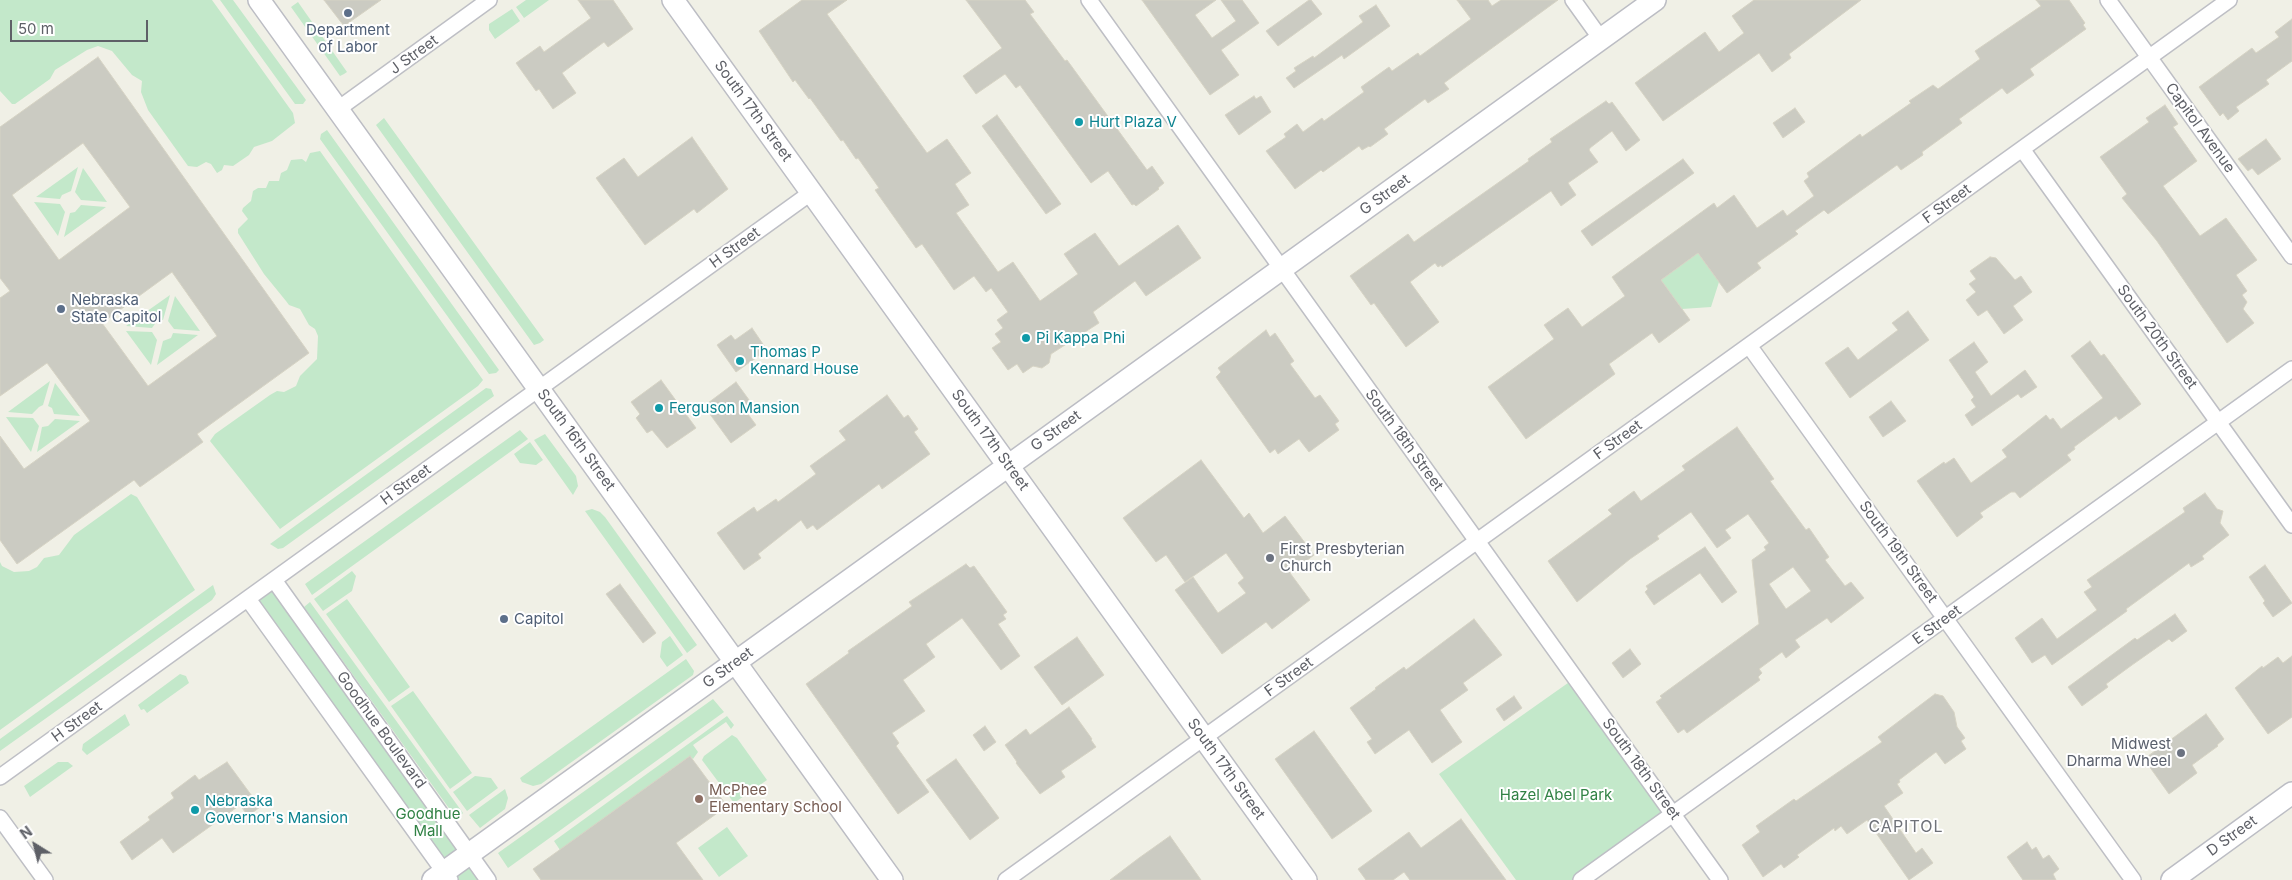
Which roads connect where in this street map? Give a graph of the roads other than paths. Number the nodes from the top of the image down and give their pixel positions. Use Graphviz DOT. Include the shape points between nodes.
graph roads {
  1 [pos="259,0"];
  2 [pos="489,0"];
  3 [pos="673,0"];
  4 [pos="1089,0"];
  5 [pos="1572,0"];
  6 [pos="1655,0"];
  7 [pos="2108,0"];
  8 [pos="2229,0"];
  9 [pos="1601,39"];
  10 [pos="2149,58"];
  11 [pos="338,109"];
  12 [pos="2022,149"];
  13 [pos="812,192"];
  14 [pos="2292,256"];
  15 [pos="1282,268"];
  16 [pos="1750,347"];
  17 [pos="2292,369"];
  18 [pos="540,389"];
  19 [pos="2218,422"];
  20 [pos="1008,465"];
  21 [pos="2292,525"];
  22 [pos="1477,541"];
  23 [pos="274,580"];
  24 [pos="248,599"];
  25 [pos="1946,618"];
  26 [pos="736,662"];
  27 [pos="1204,738"];
  28 [pos="0,778"];
  29 [pos="2292,793"];
  30 [pos="1673,814"];
  31 [pos="0,818"];
  32 [pos="470,854"];
  33 [pos="442,877"];
  34 [pos="45,880"];
  35 [pos="488,880"];
  36 [pos="892,880"];
  37 [pos="1006,880"];
  38 [pos="1306,880"];
  39 [pos="1581,880"];
  40 [pos="1720,880"];
  41 [pos="2133,880"];
  42 [pos="2172,880"];
  1 -- 11 [label="main road, South 16th Street"];
  2 -- 11 [label="street, J Street"];
  3 -- 13 [label="main road, South 17th Street"];
  4 -- 15 [label="street, South 18th Street"];
  5 -- 9 [label="street"];
  6 -- 9 [label="main road, G Street"];
  7 -- 10 [label="street, Capitol Avenue"];
  8 -- 10 [label="street, F Street"];
  9 -- 15 [label="main road, G Street"];
  10 -- 12 [label="street, F Street"];
  10 -- 14 [label="street, Capitol Avenue"];
  11 -- 18 [label="main road, South 16th Street"];
  12 -- 16 [label="street, F Street"];
  12 -- 19 [label="street, South 20th Street"];
  13 -- 18 [label="street, H Street"];
  13 -- 20 [label="main road, South 17th Street"];
  15 -- 20 [label="main road, G Street"];
  15 -- 22 [label="street, South 18th Street"];
  16 -- 22 [label="street, F Street"];
  16 -- 25 [label="street, South 19th Street"];
  17 -- 19 [label="street, E Street"];
  18 -- 23 [label="street, H Street"];
  18 -- 26 [label="main road, South 16th Street"];
  19 -- 21 [label="street, South 20th Street"];
  19 -- 25 [label="street, E Street"];
  20 -- 26 [label="main road, G Street"];
  20 -- 27 [label="main road, South 17th Street"];
  22 -- 27 [label="street, F Street"];
  22 -- 30 [label="street, South 18th Street"];
  23 -- 24 [label="street, H Street"];
  23 -- 32 [label="street, Goodhue Boulevard"];
  24 -- 28 [label="street, H Street"];
  24 -- 33 [label="street"];
  25 -- 30 [label="street, E Street"];
  25 -- 41 [label="street, South 19th Street"];
  26 -- 32 [label="main road, G Street"];
  26 -- 36 [label="main road, South 16th Street"];
  27 -- 37 [label="street, F Street"];
  27 -- 38 [label="main road, South 17th Street"];
  29 -- 42 [label="main road, D Street"];
  30 -- 39 [label="street, E Street"];
  30 -- 40 [label="street, South 18th Street"];
  31 -- 34 [label="street"];
  32 -- 33 [label="main road, G Street"];
  32 -- 35 [label="street, Goodhue Boulevard"];
}
